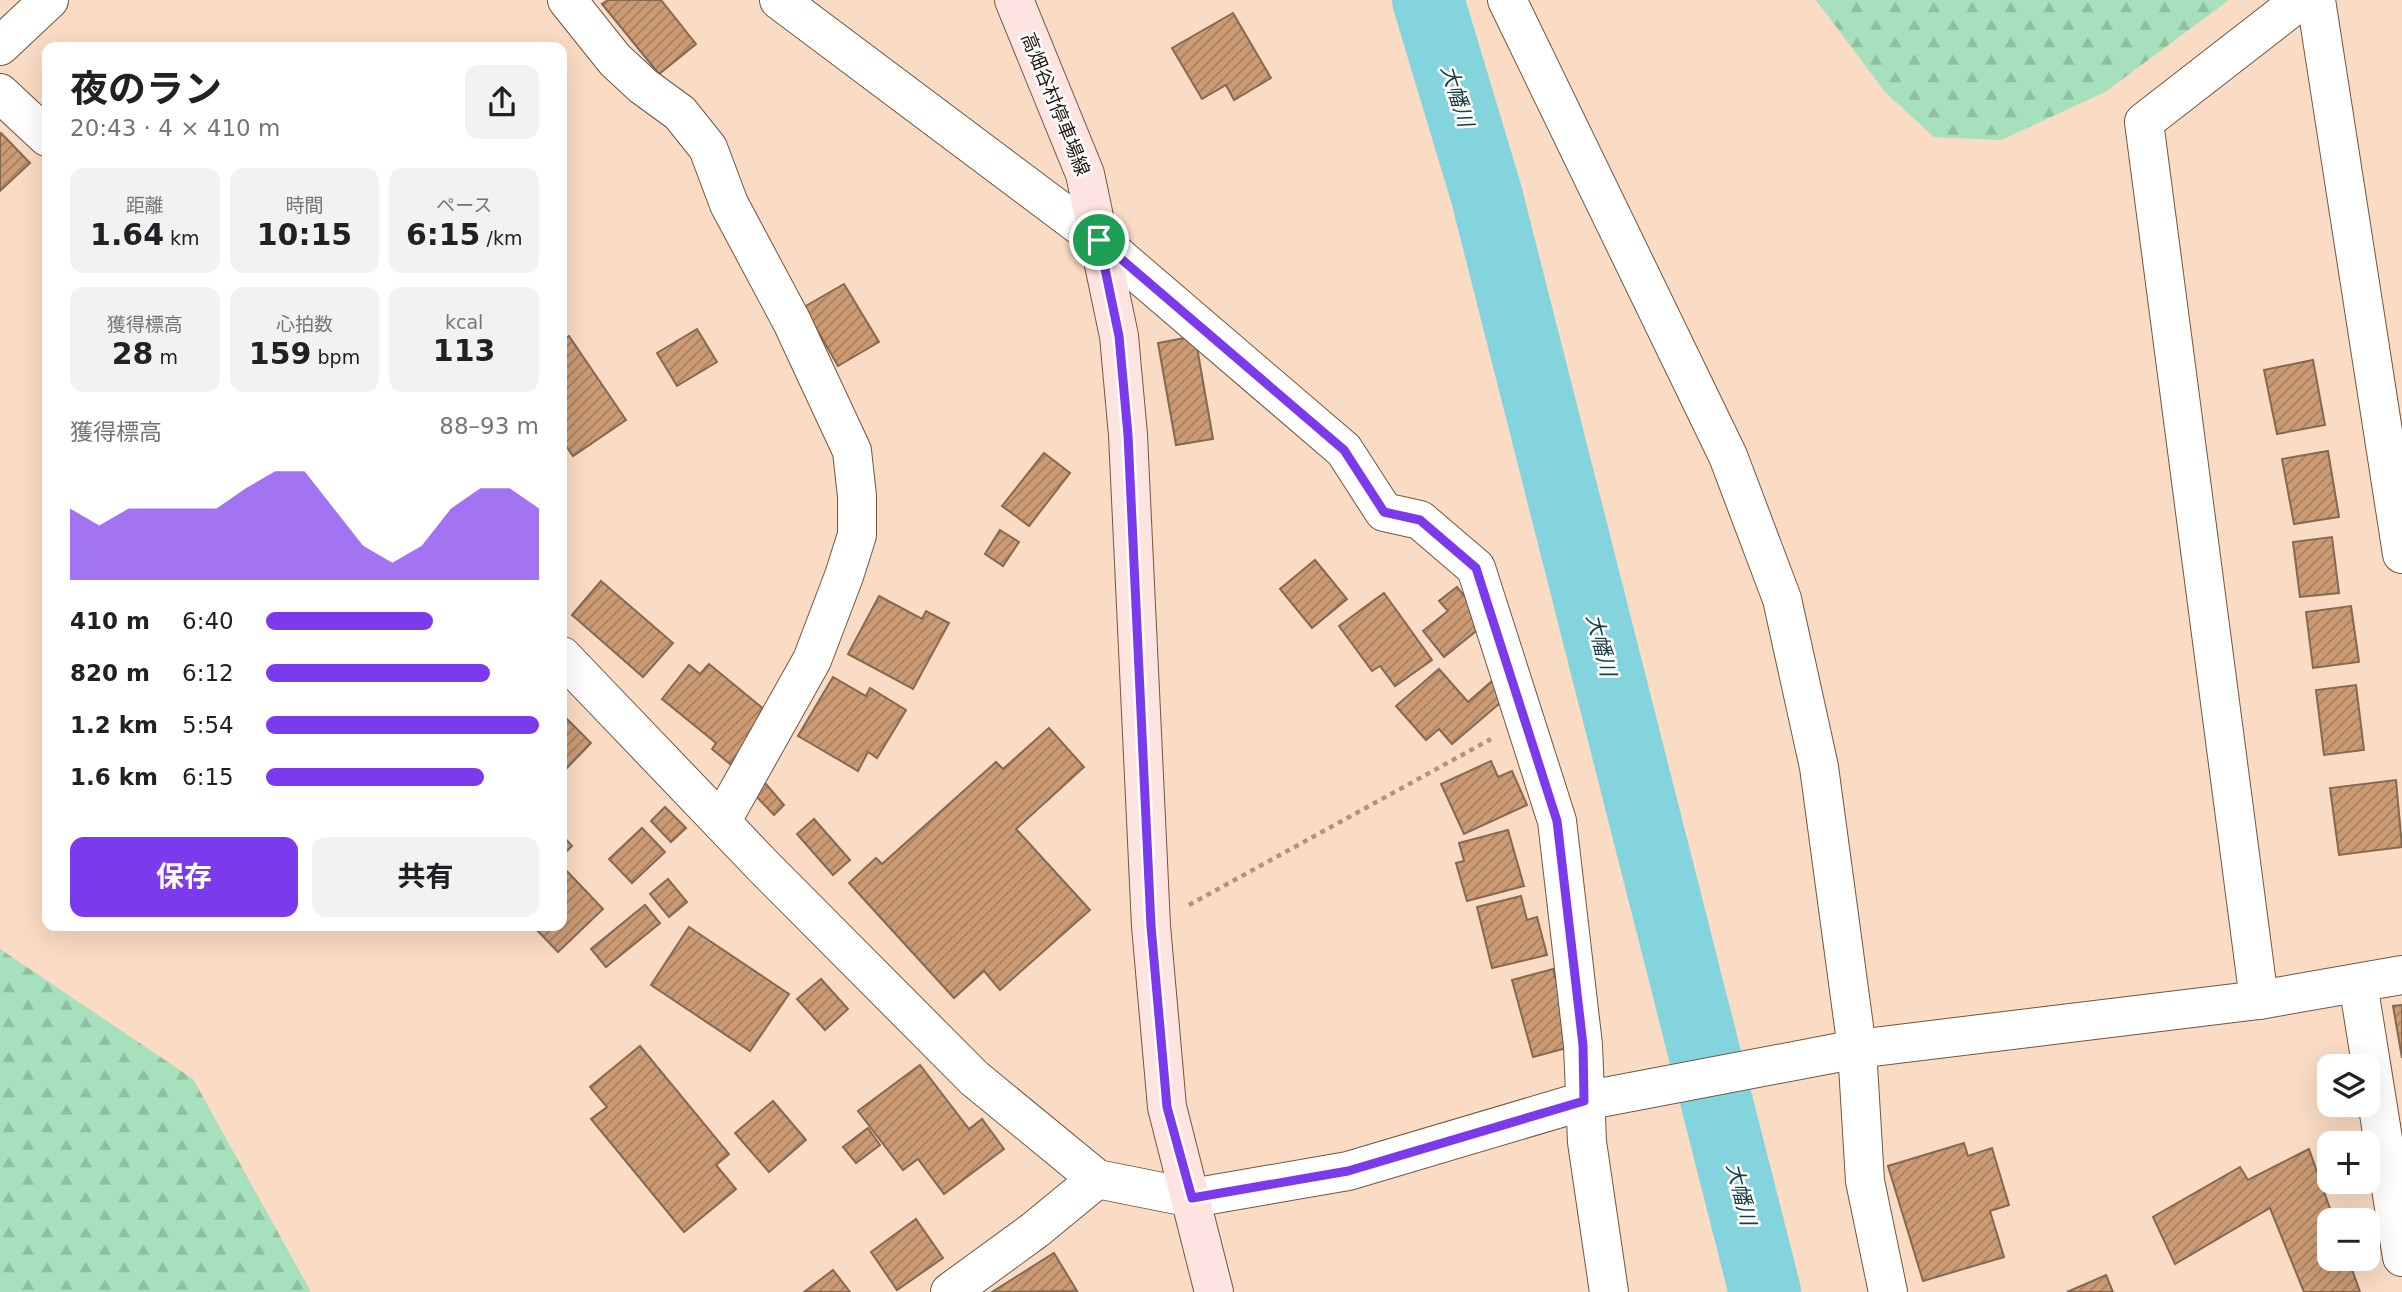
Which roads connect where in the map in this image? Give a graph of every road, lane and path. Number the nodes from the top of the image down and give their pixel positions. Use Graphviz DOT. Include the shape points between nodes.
graph roads {
  1 [pos="49,0"];
  2 [pos="567,0"];
  3 [pos="779,0"];
  4 [pos="1014,0"];
  5 [pos="1507,0"];
  6 [pos="2301,0"];
  7 [pos="2316,0"];
  8 [pos="0,46"];
  9 [pos="0,93"];
  10 [pos="42,132"];
  11 [pos="1099,240"];
  12 [pos="2402,554"];
  13 [pos="567,661"];
  14 [pos="1525,720"];
  15 [pos="721,822"];
  16 [pos="1151,926"];
  17 [pos="2402,975"];
  18 [pos="2358,983"];
  19 [pos="2259,1000"];
  20 [pos="1857,1049"];
  21 [pos="1597,1098"];
  22 [pos="1097,1179"];
  23 [pos="1192,1198"];
  24 [pos="2402,1257"];
  25 [pos="950,1292"];
  26 [pos="1214,1292"];
  27 [pos="1609,1292"];
  28 [pos="1888,1292"];
  1 -- 8 [label="street"];
  2 -- 15 [label="street" via="615,60 680,113 708,148 729,204 852,450 857,535 844,576 812,660"];
  3 -- 11 [label="street"];
  4 -- 11 [label="main road, 高畑谷村停車場線" via="1085,174"];
  5 -- 20 [label="street" via="1728,456 1782,599 1819,767"];
  6 -- 19 [label="street" via="2144,122"];
  7 -- 12 [label="street"];
  9 -- 10 [label="street"];
  11 -- 14 [label="street" via="1344,450 1384,512 1420,520 1476,568"];
  11 -- 16 [label="main road, 高畑谷村停車場線" via="1119,336 1128,435"];
  13 -- 15 [label="street"];
  14 -- 16 [label="path"];
  14 -- 21 [label="street" via="1557,821 1583,1045"];
  15 -- 22 [label="street" via="974,1078"];
  16 -- 23 [label="main road, 高畑谷村停車場線" via="1167,1107"];
  17 -- 18 [label="street"];
  18 -- 19 [label="street"];
  18 -- 24 [label="street"];
  19 -- 20 [label="street"];
  20 -- 21 [label="street"];
  20 -- 28 [label="street" via="1865,1181"];
  21 -- 23 [label="street" via="1348,1171"];
  21 -- 27 [label="street"];
  22 -- 23 [label="street"];
  22 -- 25 [label="street"];
  23 -- 26 [label="main road, 高畑谷村停車場線"];
}
